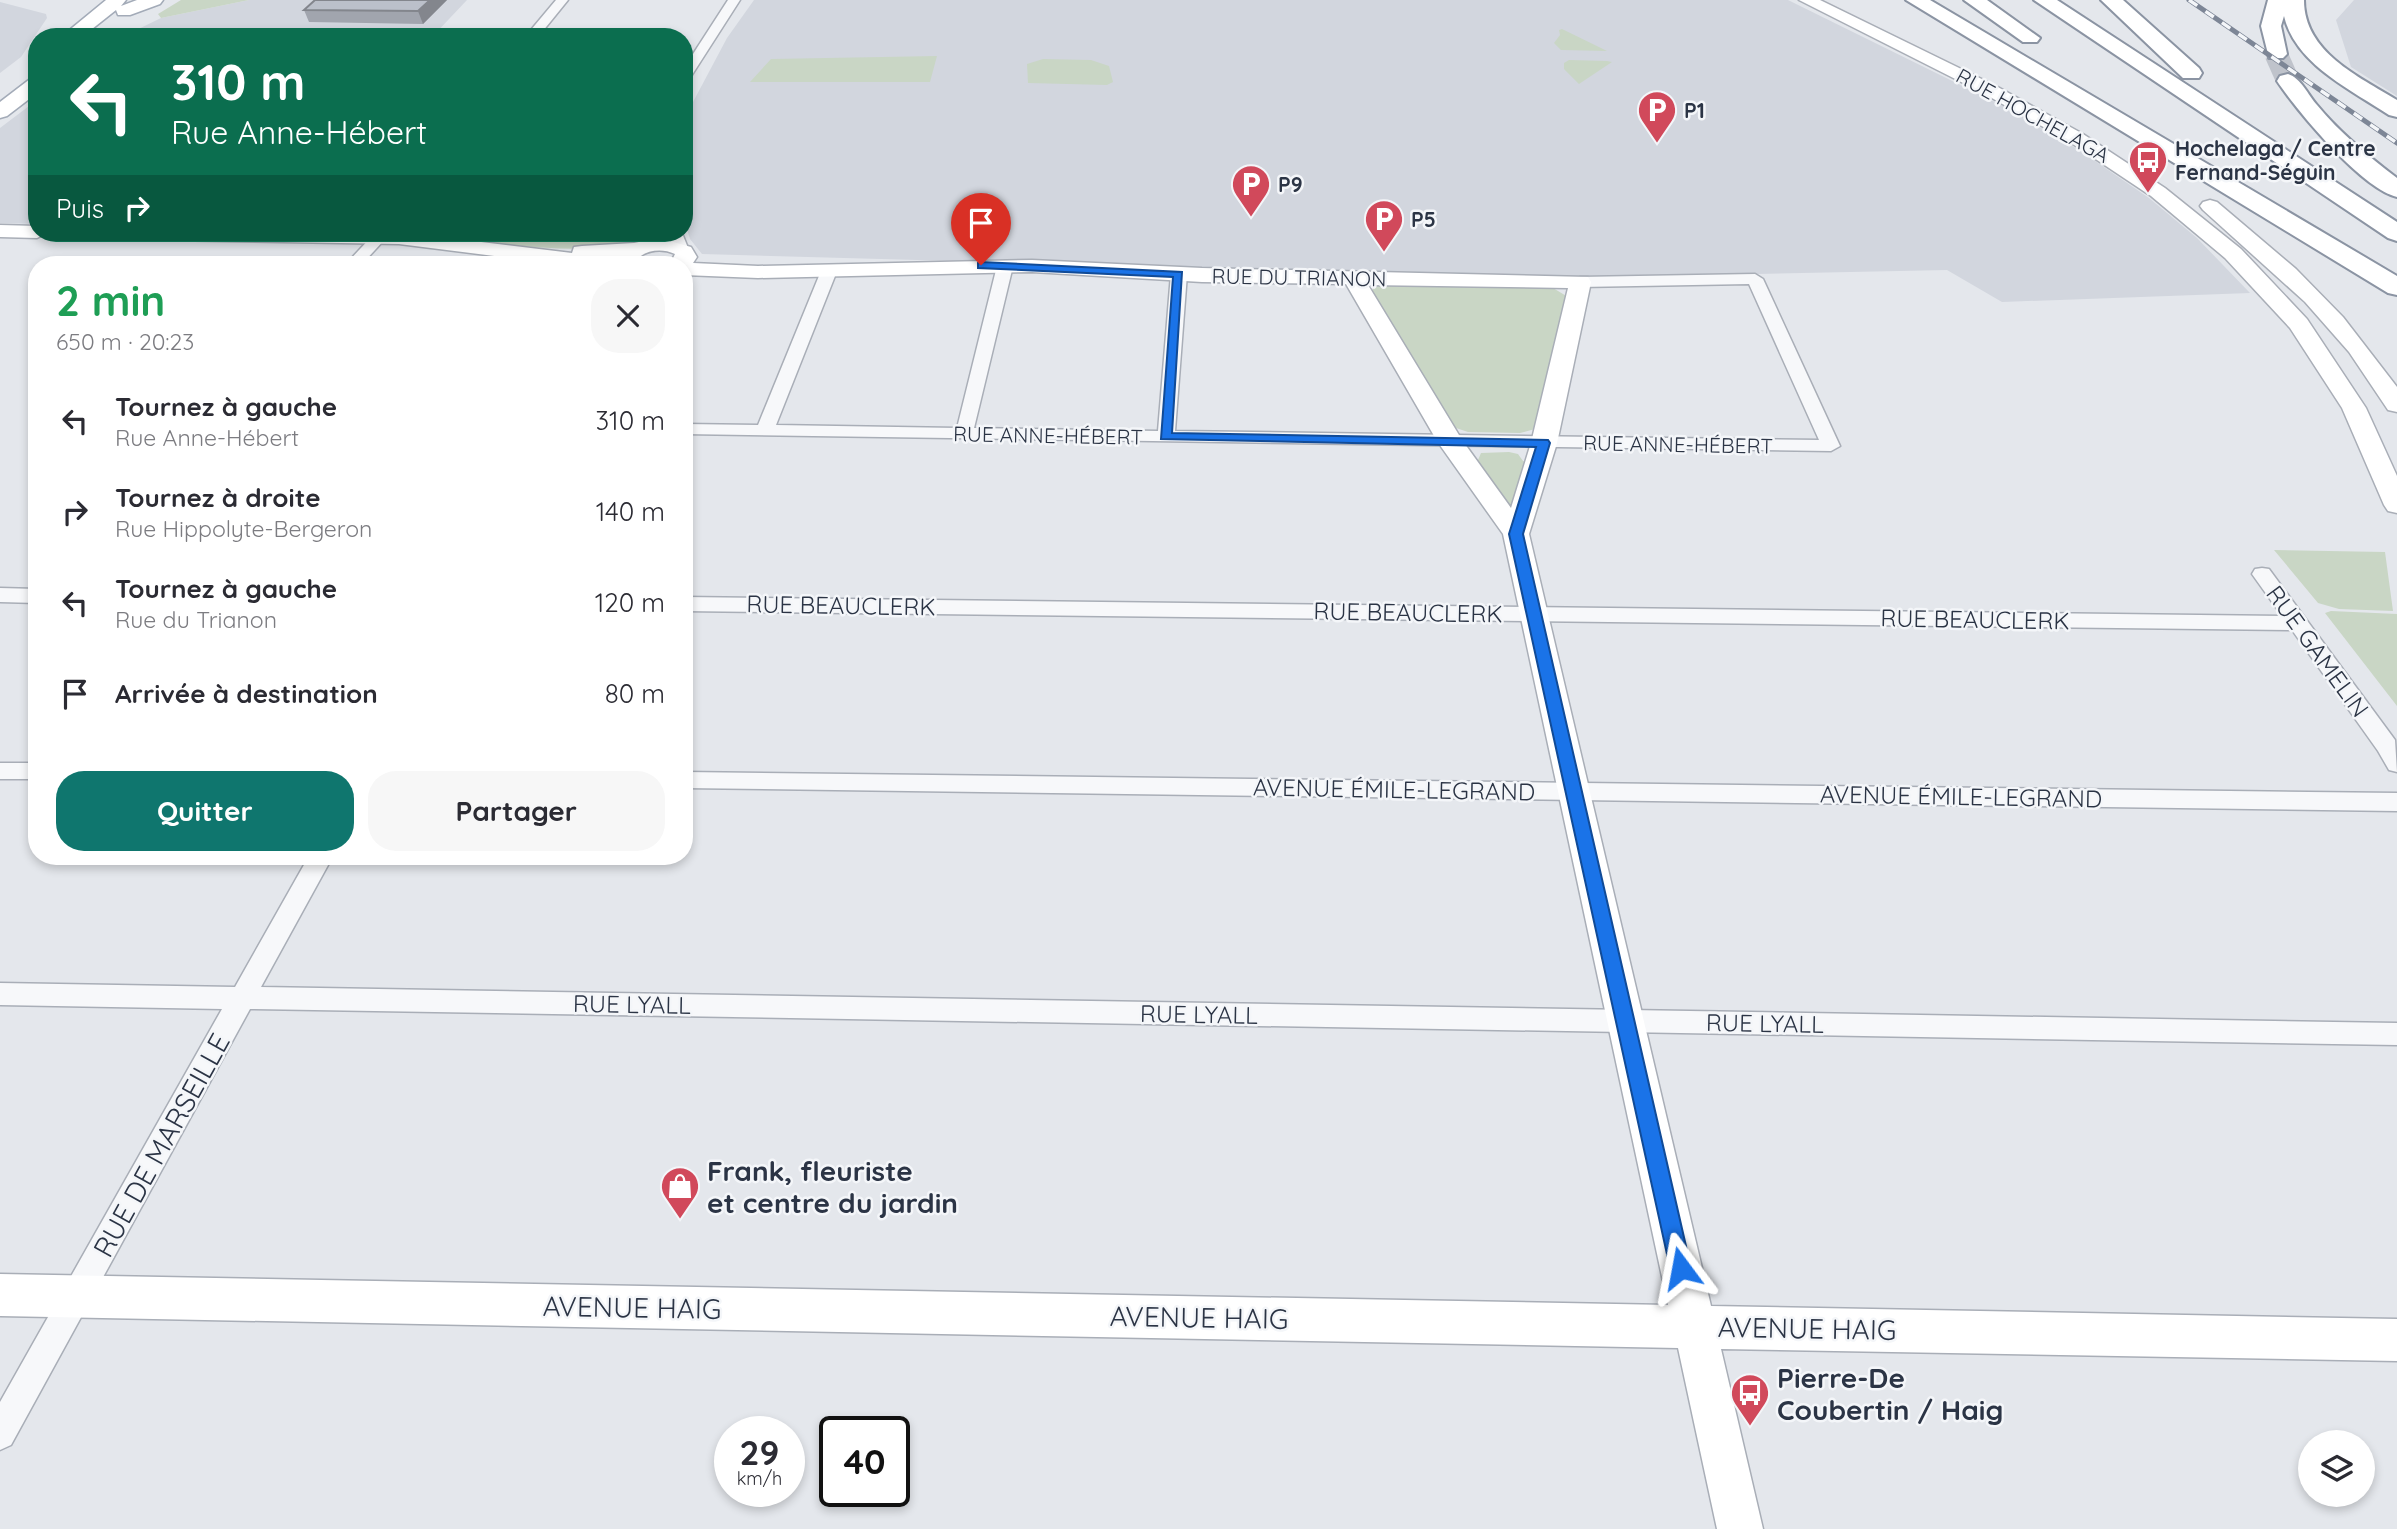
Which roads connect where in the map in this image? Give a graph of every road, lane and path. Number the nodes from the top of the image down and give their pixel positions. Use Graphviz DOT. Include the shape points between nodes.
graph roads {
  1 [pos="154,0"];
  2 [pos="562,0"];
  3 [pos="734,0"];
  4 [pos="1808,0"];
  5 [pos="1831,0"];
  6 [pos="1916,0"];
  7 [pos="1974,0"];
  8 [pos="2044,0"];
  9 [pos="2111,0"];
  10 [pos="2278,0"];
  11 [pos="2294,0"];
  12 [pos="126,4"];
  13 [pos="85,28"];
  14 [pos="101,28"];
  15 [pos="539,28"];
  16 [pos="2048,50"];
  17 [pos="2276,54"];
  18 [pos="693,58"];
  19 [pos="28,69"];
  20 [pos="2288,81"];
  21 [pos="0,90"];
  22 [pos="28,90"];
  23 [pos="2397,110"];
  24 [pos="0,112"];
  25 [pos="2180,132"];
  26 [pos="2397,190"];
  27 [pos="2397,227"];
  28 [pos="0,231"];
  29 [pos="28,232"];
  30 [pos="2397,233"];
  31 [pos="374,242"];
  32 [pos="423,242"];
  33 [pos="639,248"];
  34 [pos="503,251"];
  35 [pos="680,253"];
  36 [pos="361,256"];
  37 [pos="543,256"];
  38 [pos="1005,266"];
  39 [pos="2397,268"];
  40 [pos="829,271"];
  41 [pos="1179,274"];
  42 [pos="1353,278"];
  43 [pos="1580,282"];
  44 [pos="2397,287"];
  45 [pos="2397,405"];
  46 [pos="693,429"];
  47 [pos="765,430"];
  48 [pos="964,433"];
  49 [pos="1166,437"];
  50 [pos="1450,441"];
  51 [pos="1544,443"];
  52 [pos="1831,446"];
  53 [pos="2397,505"];
  54 [pos="1516,534"];
  55 [pos="2262,574"];
  56 [pos="0,595"];
  57 [pos="28,596"];
  58 [pos="693,604"];
  59 [pos="1533,613"];
  60 [pos="2299,623"];
  61 [pos="2397,764"];
  62 [pos="0,771"];
  63 [pos="28,771"];
  64 [pos="693,780"];
  65 [pos="1575,792"];
  66 [pos="2397,802"];
  67 [pos="316,865"];
  68 [pos="0,994"];
  69 [pos="243,998"];
  70 [pos="1625,1021"];
  71 [pos="2397,1034"];
  72 [pos="0,1295"];
  73 [pos="78,1297"];
  74 [pos="1694,1326"];
  75 [pos="2397,1340"];
  76 [pos="0,1434"];
  77 [pos="1740,1529"];
  1 -- 12 [label="main road"];
  2 -- 15 [label="street"];
  3 -- 18 [label="street"];
  4 -- 53 [label="street, RUE HOCHELAGA" via="2052,121 2147,183 2211,233 2270,291 2337,377 2385,470"];
  5 -- 45 [label="street, RUE HOCHELAGA" via="2039,100 2153,164 2244,233 2324,306"];
  6 -- 44 [label="highway"];
  7 -- 16 [label="highway"];
  8 -- 30 [label="highway"];
  9 -- 27 [label="highway" via="2224,100"];
  10 -- 17 [label="highway" via="2271,26"];
  11 -- 23 [label="highway" via="2295,27 2311,49"];
  12 -- 13 [label="main road"];
  12 -- 14 [label="main road"];
  19 -- 21 [label="main road"];
  20 -- 26 [label="highway" via="2331,135"];
  22 -- 24 [label="main road"];
  25 -- 39 [label="highway"];
  28 -- 29 [label="street"];
  31 -- 36 [label="street"];
  32 -- 34 [label="street"];
  33 -- 34 [label="street"];
  33 -- 35 [label="street, RUE DU TRIANON" via="663,244"];
  34 -- 37 [label="street"];
  35 -- 40 [label="street, RUE DU TRIANON"];
  38 -- 40 [label="street, RUE DU TRIANON"];
  38 -- 41 [label="street, RUE DU TRIANON"];
  38 -- 48 [label="street"];
  40 -- 47 [label="street"];
  41 -- 42 [label="street, RUE DU TRIANON"];
  41 -- 49 [label="street"];
  42 -- 43 [label="street, RUE DU TRIANON"];
  42 -- 50 [label="street"];
  43 -- 51 [label="street"];
  43 -- 52 [label="street, RUE DU TRIANON" via="1755,278"];
  46 -- 47 [label="street, RUE ANNE-HÉBERT"];
  47 -- 48 [label="street, RUE ANNE-HÉBERT"];
  48 -- 49 [label="street, RUE ANNE-HÉBERT"];
  49 -- 50 [label="street, RUE ANNE-HÉBERT"];
  50 -- 51 [label="street, RUE ANNE-HÉBERT"];
  50 -- 54 [label="street"];
  51 -- 52 [label="street, RUE ANNE-HÉBERT"];
  51 -- 54 [label="street"];
  54 -- 59 [label="street"];
  55 -- 60 [label="street, RUE GAMELIN"];
  56 -- 57 [label="street"];
  58 -- 59 [label="street, RUE BEAUCLERK"];
  59 -- 60 [label="street, RUE BEAUCLERK"];
  59 -- 65 [label="street"];
  60 -- 61 [label="street, RUE GAMELIN"];
  62 -- 63 [label="street"];
  64 -- 65 [label="street, AVENUE ÉMILE-LEGRAND"];
  65 -- 66 [label="street, AVENUE ÉMILE-LEGRAND"];
  65 -- 70 [label="street"];
  67 -- 69 [label="street, RUE DE MARSEILLE"];
  68 -- 69 [label="street, RUE LYALL"];
  69 -- 70 [label="street, RUE LYALL"];
  69 -- 73 [label="street, RUE DE MARSEILLE"];
  70 -- 71 [label="street, RUE LYALL"];
  70 -- 74 [label="street"];
  72 -- 73 [label="street, AVENUE HAIG"];
  73 -- 74 [label="street, AVENUE HAIG"];
  73 -- 76 [label="street, RUE DE MARSEILLE"];
  74 -- 75 [label="street, AVENUE HAIG"];
  74 -- 77 [label="street"];
}
